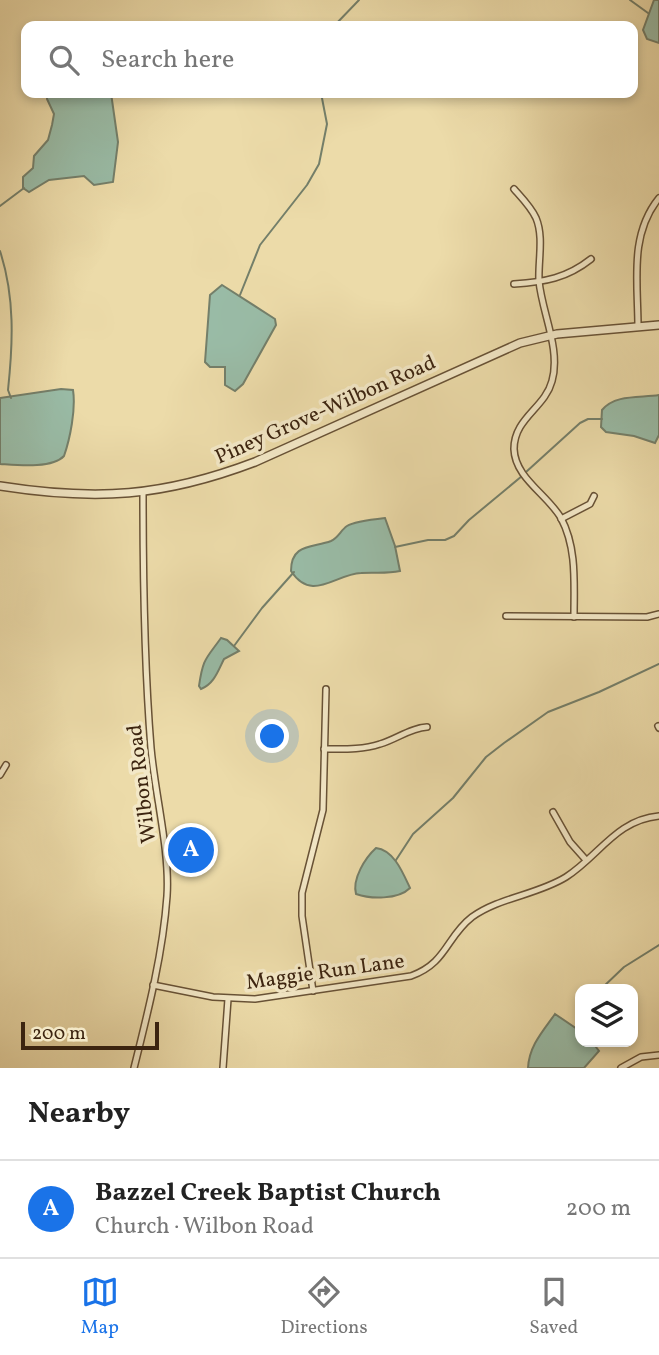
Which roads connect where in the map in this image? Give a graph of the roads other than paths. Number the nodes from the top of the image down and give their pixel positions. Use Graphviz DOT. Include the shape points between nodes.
graph roads {
  1 [pos="514,189"];
  2 [pos="659,198"];
  3 [pos="591,259"];
  4 [pos="539,283"];
  5 [pos="514,284"];
  6 [pos="659,325"];
  7 [pos="638,327"];
  8 [pos="549,335"];
  9 [pos="0,486"];
  10 [pos="143,493"];
  11 [pos="594,496"];
  12 [pos="561,519"];
  13 [pos="659,614"];
  14 [pos="506,616"];
  15 [pos="574,617"];
  16 [pos="326,689"];
  17 [pos="427,727"];
  18 [pos="324,749"];
  19 [pos="6,765"];
  20 [pos="0,775"];
  21 [pos="553,812"];
  22 [pos="659,817"];
  23 [pos="586,860"];
  24 [pos="153,985"];
  25 [pos="313,991"];
  26 [pos="228,999"];
  27 [pos="659,1055"];
  28 [pos="134,1068"];
  29 [pos="223,1068"];
  30 [pos="621,1068"];
  1 -- 4 [label="street" via="537,219"];
  2 -- 7 [label="street" via="645,219 639,241"];
  3 -- 4 [label="street" via="567,275"];
  4 -- 5 [label="street"];
  4 -- 8 [label="street"];
  6 -- 7 [label="street, Piney Grove-Wilbon Road"];
  7 -- 8 [label="street, Piney Grove-Wilbon Road"];
  8 -- 10 [label="street, Piney Grove-Wilbon Road" via="508,348 255,462 211,478"];
  8 -- 12 [label="street" via="552,384 521,424 514,449 520,470"];
  9 -- 10 [label="street, Piney Grove-Wilbon Road" via="78,496"];
  10 -- 24 [label="street, Wilbon Road" via="145,658 168,884"];
  11 -- 12 [label="street" via="590,504"];
  12 -- 15 [label="street" via="572,548"];
  13 -- 15 [label="street"];
  14 -- 15 [label="street"];
  16 -- 18 [label="street"];
  17 -- 18 [label="street" via="368,747"];
  18 -- 25 [label="street" via="321,820 302,893"];
  19 -- 20 [label="street"];
  21 -- 23 [label="street"];
  22 -- 23 [label="street, Maggie Run Lane" via="625,827"];
  23 -- 25 [label="street, Maggie Run Lane" via="555,883 473,917 440,958 417,974"];
  24 -- 26 [label="street, Maggie Run Lane"];
  24 -- 28 [label="street, Wilbon Road"];
  25 -- 26 [label="street, Maggie Run Lane"];
  26 -- 29 [label="street"];
  27 -- 30 [label="street" via="641,1057"];
}
